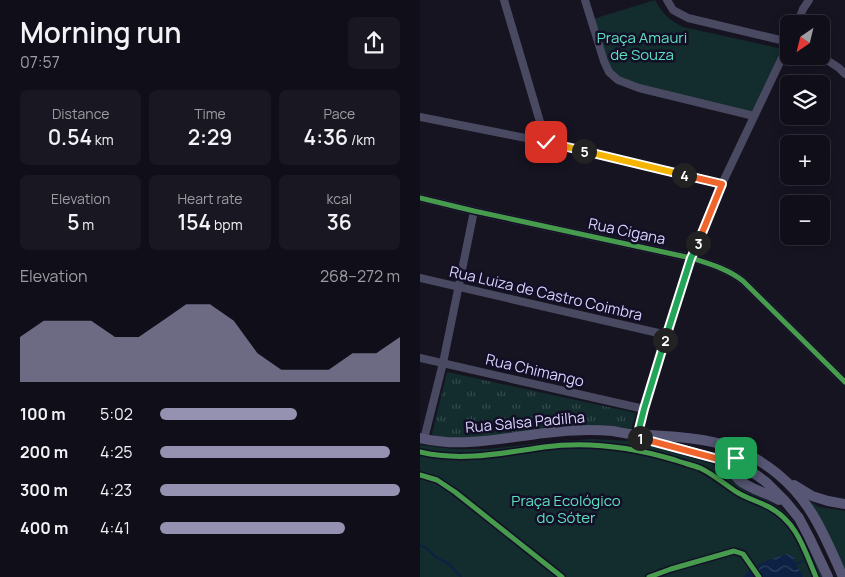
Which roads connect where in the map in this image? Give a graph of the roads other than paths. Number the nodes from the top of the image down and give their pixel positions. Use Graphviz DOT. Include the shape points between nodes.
graph roads {
  1 [pos="504,0"];
  2 [pos="585,0"];
  3 [pos="667,0"];
  4 [pos="809,0"];
  5 [pos="801,15"];
  6 [pos="780,41"];
  7 [pos="780,62"];
  8 [pos="830,62"];
  9 [pos="845,74"];
  10 [pos="754,116"];
  11 [pos="420,117"];
  12 [pos="546,142"];
  13 [pos="722,184"];
  14 [pos="420,198"];
  15 [pos="474,211"];
  16 [pos="691,258"];
  17 [pos="420,278"];
  18 [pos="458,287"];
  19 [pos="667,335"];
  20 [pos="420,358"];
  21 [pos="443,364"];
  22 [pos="845,382"];
  23 [pos="644,409"];
  24 [pos="636,435"];
  25 [pos="422,438"];
  26 [pos="733,463"];
  27 [pos="767,466"];
  28 [pos="782,478"];
  29 [pos="845,504"];
  30 [pos="828,577"];
  31 [pos="843,577"];
  1 -- 12 [label="street"];
  2 -- 10 [label="street" via="604,61 618,80"];
  3 -- 6 [label="street" via="673,10 688,18"];
  4 -- 5 [label="street"];
  7 -- 10 [label="street"];
  8 -- 9 [label="street"];
  10 -- 13 [label="street"];
  11 -- 12 [label="street"];
  12 -- 13 [label="street"];
  13 -- 16 [label="street"];
  14 -- 15 [label="street, Rua Cigana"];
  15 -- 16 [label="street, Rua Cigana"];
  15 -- 18 [label="street"];
  16 -- 19 [label="street"];
  16 -- 22 [label="street, Rua Cigana" via="735,275"];
  17 -- 18 [label="street, Rua Luiza de Castro Coimbra"];
  18 -- 19 [label="street, Rua Luiza de Castro Coimbra"];
  18 -- 21 [label="street"];
  19 -- 23 [label="street"];
  20 -- 21 [label="street, Rua Chimango"];
  21 -- 23 [label="street, Rua Chimango"];
  21 -- 25 [label="street"];
  23 -- 24 [label="street"];
  24 -- 25 [label="main road, Rua Salsa Padilha" via="570,431 456,443"];
  24 -- 26 [label="main road"];
  24 -- 27 [label="main road" via="704,440 732,447"];
  26 -- 27 [label="main road" via="743,456"];
  26 -- 30 [label="main road" via="766,482 794,510"];
  27 -- 28 [label="main road"];
  28 -- 29 [label="main road" via="812,496"];
  28 -- 31 [label="main road" via="811,512"];
}
